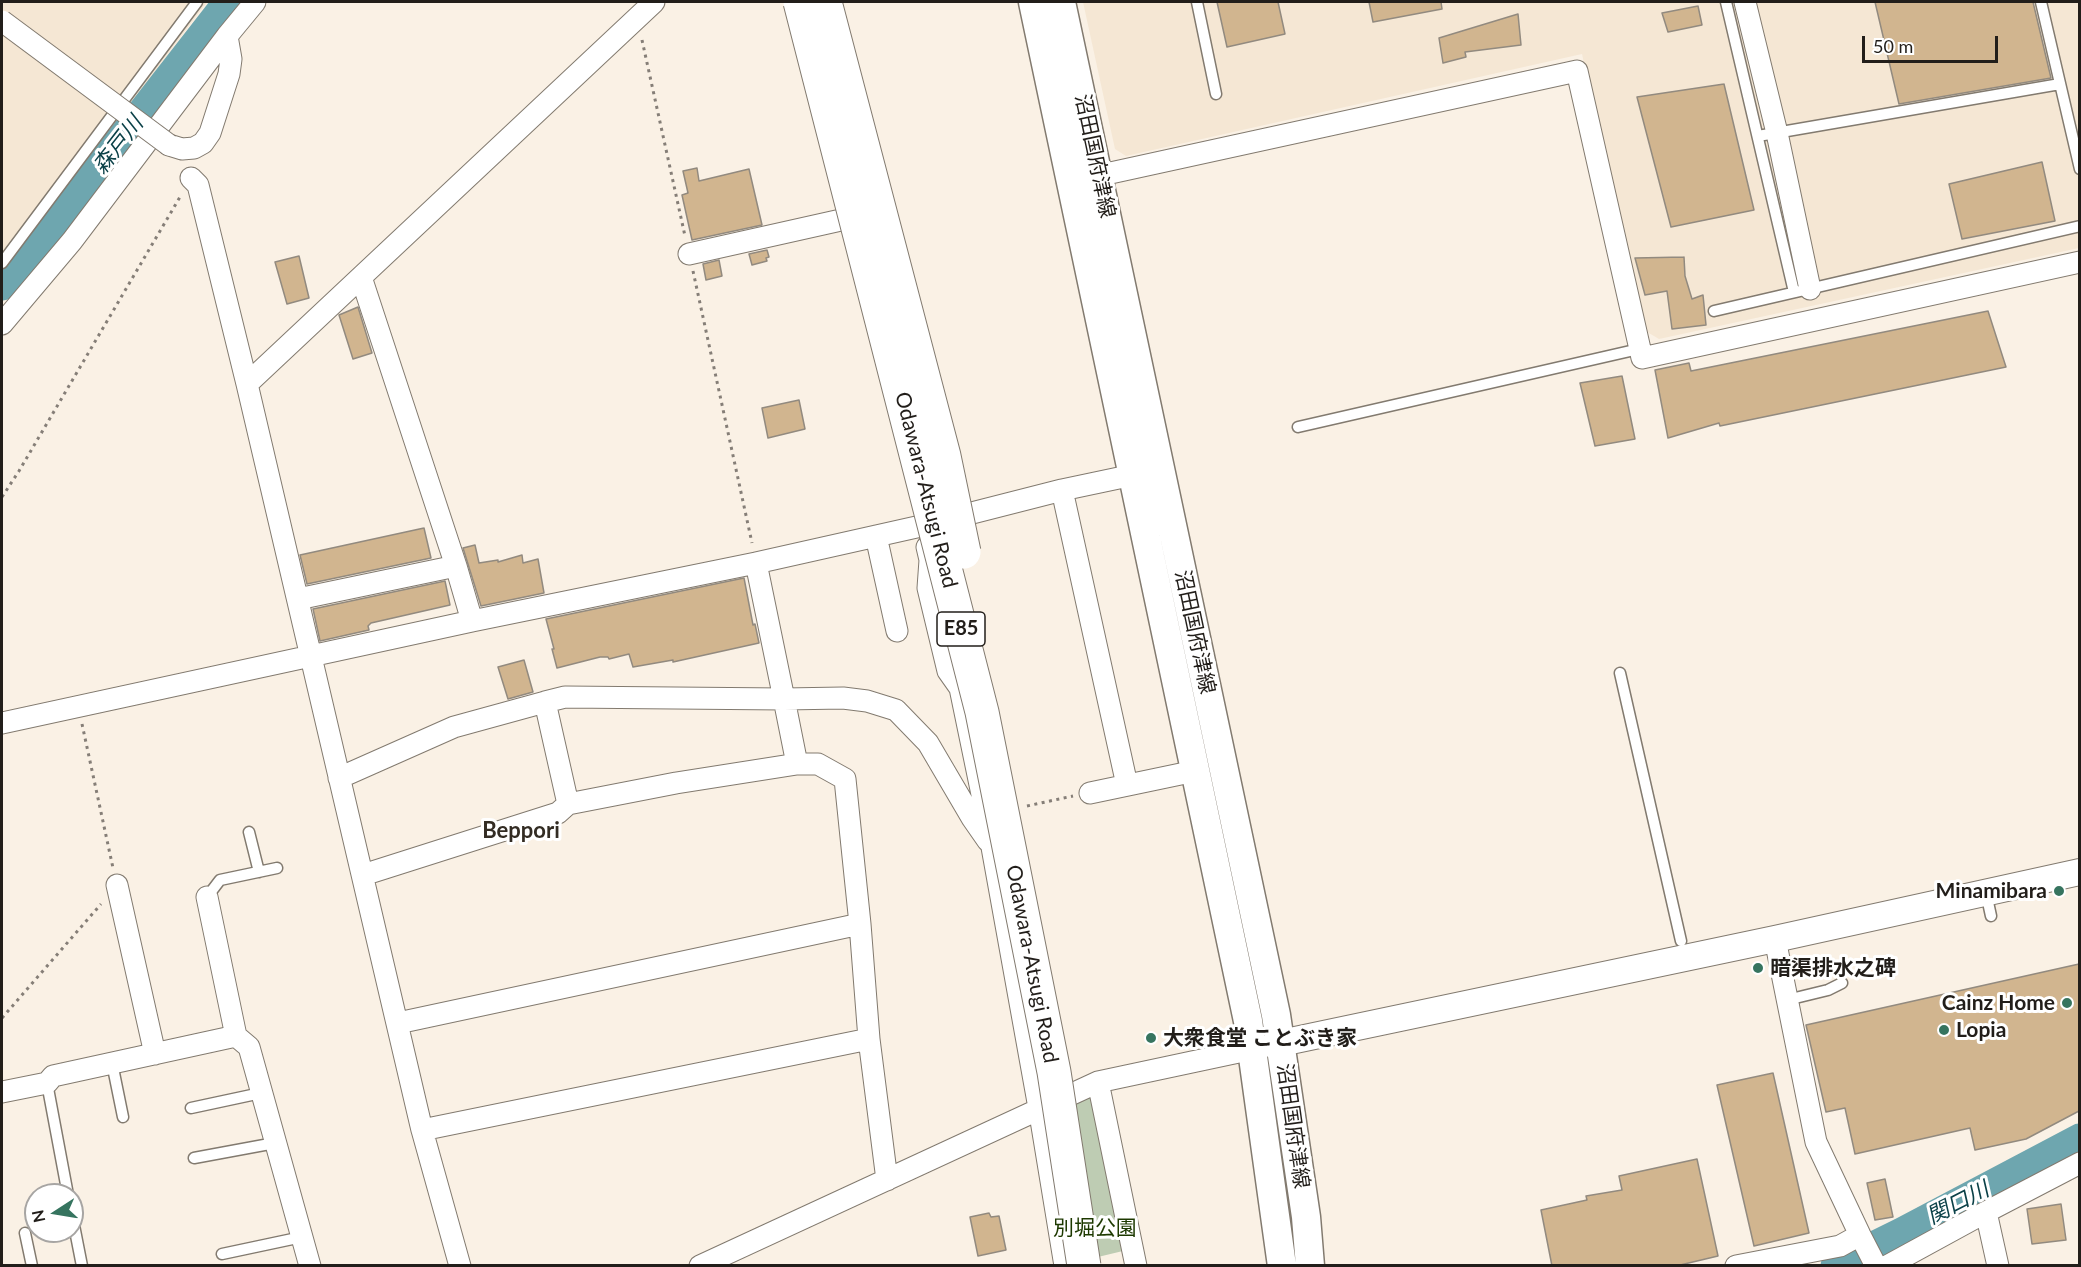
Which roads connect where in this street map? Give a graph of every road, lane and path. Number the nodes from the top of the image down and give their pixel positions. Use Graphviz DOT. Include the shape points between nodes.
graph roads {
  1 [pos="197,2"];
  2 [pos="255,2"];
  3 [pos="654,2"];
  4 [pos="786,2"];
  5 [pos="800,2"];
  6 [pos="825,2"];
  7 [pos="1033,2"];
  8 [pos="1061,2"];
  9 [pos="1197,2"];
  10 [pos="1726,2"];
  11 [pos="1745,2"];
  12 [pos="2041,2"];
  13 [pos="637,18"];
  14 [pos="2,21"];
  15 [pos="227,36"];
  16 [pos="2060,84"];
  17 [pos="1216,94"];
  18 [pos="1768,135"];
  19 [pos="2079,170"];
  20 [pos="1099,175"];
  21 [pos="192,178"];
  22 [pos="1071,182"];
  23 [pos="841,220"];
  24 [pos="2079,226"];
  25 [pos="689,254"];
  26 [pos="2079,262"];
  27 [pos="2,263"];
  28 [pos="361,277"];
  29 [pos="1802,291"];
  30 [pos="1714,311"];
  31 [pos="2,324"];
  32 [pos="1639,349"];
  33 [pos="247,384"];
  34 [pos="1298,427"];
  35 [pos="1133,475"];
  36 [pos="1062,490"];
  37 [pos="2,497"];
  38 [pos="921,526"];
  39 [pos="876,536"];
  40 [pos="756,563"];
  41 [pos="456,566"];
  42 [pos="298,599"];
  43 [pos="472,621"];
  44 [pos="897,631"];
  45 [pos="311,656"];
  46 [pos="1620,673"];
  47 [pos="784,699"];
  48 [pos="545,702"];
  49 [pos="78,706"];
  50 [pos="2,723"];
  51 [pos="797,764"];
  52 [pos="1195,771"];
  53 [pos="339,778"];
  54 [pos="1127,785"];
  55 [pos="1090,793"];
  56 [pos="568,804"];
  57 [pos="986,814"];
  58 [pos="249,832"];
  59 [pos="990,843"];
  60 [pos="277,868"];
  61 [pos="259,872"];
  62 [pos="2079,872"];
  63 [pos="363,875"];
  64 [pos="117,885"];
  65 [pos="207,897"];
  66 [pos="860,924"];
  67 [pos="1775,939"];
  68 [pos="1681,940"];
  69 [pos="1842,983"];
  70 [pos="1787,1000"];
  71 [pos="2,1018"];
  72 [pos="398,1023"];
  73 [pos="236,1036"];
  74 [pos="869,1039"];
  75 [pos="1281,1043"];
  76 [pos="1253,1048"];
  77 [pos="155,1054"];
  78 [pos="112,1063"];
  79 [pos="1098,1082"];
  80 [pos="47,1083"];
  81 [pos="2,1092"];
  82 [pos="261,1093"];
  83 [pos="191,1108"];
  84 [pos="1040,1108"];
  85 [pos="123,1117"];
  86 [pos="422,1130"];
  87 [pos="275,1143"];
  88 [pos="194,1158"];
  89 [pos="2079,1163"];
  90 [pos="887,1180"];
  91 [pos="66,1183"];
  92 [pos="1986,1212"];
  93 [pos="1860,1235"];
  94 [pos="302,1237"];
  95 [pos="27,1243"];
  96 [pos="77,1243"];
  97 [pos="222,1254"];
  98 [pos="32,1266"];
  99 [pos="81,1266"];
  100 [pos="310,1266"];
  101 [pos="460,1266"];
  102 [pos="700,1266"];
  103 [pos="1065,1266"];
  104 [pos="1084,1266"];
  105 [pos="1103,1266"];
  106 [pos="1136,1266"];
  107 [pos="1282,1266"];
  108 [pos="1310,1266"];
  109 [pos="1736,1266"];
  110 [pos="1876,1266"];
  111 [pos="1887,1266"];
  112 [pos="1998,1266"];
  1 -- 27 [label="lane"];
  2 -- 15 [label="street"];
  3 -- 13 [label="street"];
  4 -- 23 [label="street"];
  5 -- 104 [label="highway, Odawara-Atsugi Road / E85, bridge" via="982,712 1054,1072"];
  6 -- 105 [label="highway, Odawara-Atsugi Road / E85, bridge" via="946,468 1078,1091"];
  7 -- 22 [label="main road, 沼田国府津線"];
  8 -- 20 [label="main road, 沼田国府津線"];
  9 -- 17 [label="lane"];
  10 -- 18 [label="lane"];
  11 -- 18 [label="street"];
  12 -- 16 [label="lane"];
  13 -- 25 [label="path"];
  13 -- 28 [label="street"];
  14 -- 15 [label="street, bridge" via="169,145 182,149 203,142 214,127 229,74"];
  15 -- 31 [label="street" via="72,241"];
  16 -- 18 [label="lane"];
  16 -- 19 [label="lane"];
  18 -- 29 [label="street"];
  20 -- 22 [label="street"];
  20 -- 32 [label="street" via="1577,71"];
  20 -- 75 [label="main road, 沼田国府津線"];
  21 -- 33 [label="street" via="198,185"];
  21 -- 37 [label="path"];
  22 -- 35 [label="main road, 沼田国府津線"];
  23 -- 25 [label="street"];
  23 -- 38 [label="street"];
  24 -- 29 [label="lane"];
  25 -- 40 [label="path"];
  26 -- 32 [label="street" via="1641,358"];
  28 -- 33 [label="street"];
  28 -- 41 [label="street"];
  29 -- 30 [label="lane"];
  32 -- 34 [label="lane"];
  33 -- 42 [label="street"];
  35 -- 36 [label="street"];
  35 -- 52 [label="main road, 沼田国府津線"];
  36 -- 38 [label="street"];
  36 -- 54 [label="street"];
  38 -- 39 [label="street"];
  38 -- 57 [label="street" via="930,560 928,588 948,671 960,688"];
  39 -- 40 [label="street"];
  39 -- 44 [label="street"];
  40 -- 43 [label="street"];
  40 -- 47 [label="street"];
  41 -- 42 [label="street"];
  41 -- 43 [label="street"];
  42 -- 45 [label="street"];
  43 -- 45 [label="street"];
  45 -- 49 [label="street"];
  45 -- 53 [label="street"];
  46 -- 68 [label="lane"];
  47 -- 48 [label="street" via="565,697"];
  47 -- 51 [label="street"];
  47 -- 59 [label="street" via="843,698 896,710 928,743"];
  48 -- 53 [label="street" via="454,727"];
  48 -- 56 [label="street"];
  49 -- 50 [label="street"];
  49 -- 64 [label="path"];
  51 -- 56 [label="street"];
  51 -- 66 [label="street" via="818,764 844,779"];
  52 -- 54 [label="street"];
  52 -- 76 [label="main road, 沼田国府津線"];
  53 -- 63 [label="street"];
  54 -- 55 [label="street"];
  55 -- 57 [label="path"];
  56 -- 63 [label="street" via="558,813"];
  57 -- 59 [label="street"];
  58 -- 61 [label="lane"];
  59 -- 84 [label="street"];
  60 -- 61 [label="lane"];
  61 -- 65 [label="lane" via="220,880"];
  62 -- 67 [label="street" via="1988,904"];
  63 -- 72 [label="street"];
  64 -- 71 [label="path"];
  64 -- 77 [label="street"];
  65 -- 73 [label="street"];
  66 -- 72 [label="street"];
  66 -- 74 [label="street"];
  67 -- 70 [label="street"];
  67 -- 75 [label="street"];
  69 -- 70 [label="lane"];
  70 -- 93 [label="street" via="1816,1142"];
  72 -- 86 [label="street"];
  73 -- 77 [label="street"];
  73 -- 82 [label="street" via="249,1047"];
  74 -- 86 [label="street"];
  74 -- 90 [label="street"];
  75 -- 76 [label="street"];
  75 -- 108 [label="main road, 沼田国府津線"];
  76 -- 79 [label="street"];
  76 -- 107 [label="main road, 沼田国府津線"];
  77 -- 78 [label="street"];
  78 -- 80 [label="street" via="53,1076"];
  78 -- 85 [label="lane"];
  79 -- 84 [label="street"];
  79 -- 106 [label="street"];
  80 -- 81 [label="street"];
  80 -- 91 [label="lane"];
  82 -- 83 [label="lane"];
  82 -- 87 [label="street"];
  84 -- 90 [label="street"];
  84 -- 103 [label="street"];
  86 -- 101 [label="street"];
  87 -- 88 [label="lane"];
  87 -- 94 [label="street"];
  89 -- 92 [label="street"];
  90 -- 102 [label="street"];
  92 -- 111 [label="street"];
  92 -- 112 [label="street"];
  93 -- 109 [label="street" via="1839,1246"];
  93 -- 110 [label="street"];
  94 -- 97 [label="lane"];
  94 -- 100 [label="street"];
  95 -- 98 [label="lane"];
  96 -- 99 [label="lane"];
}
